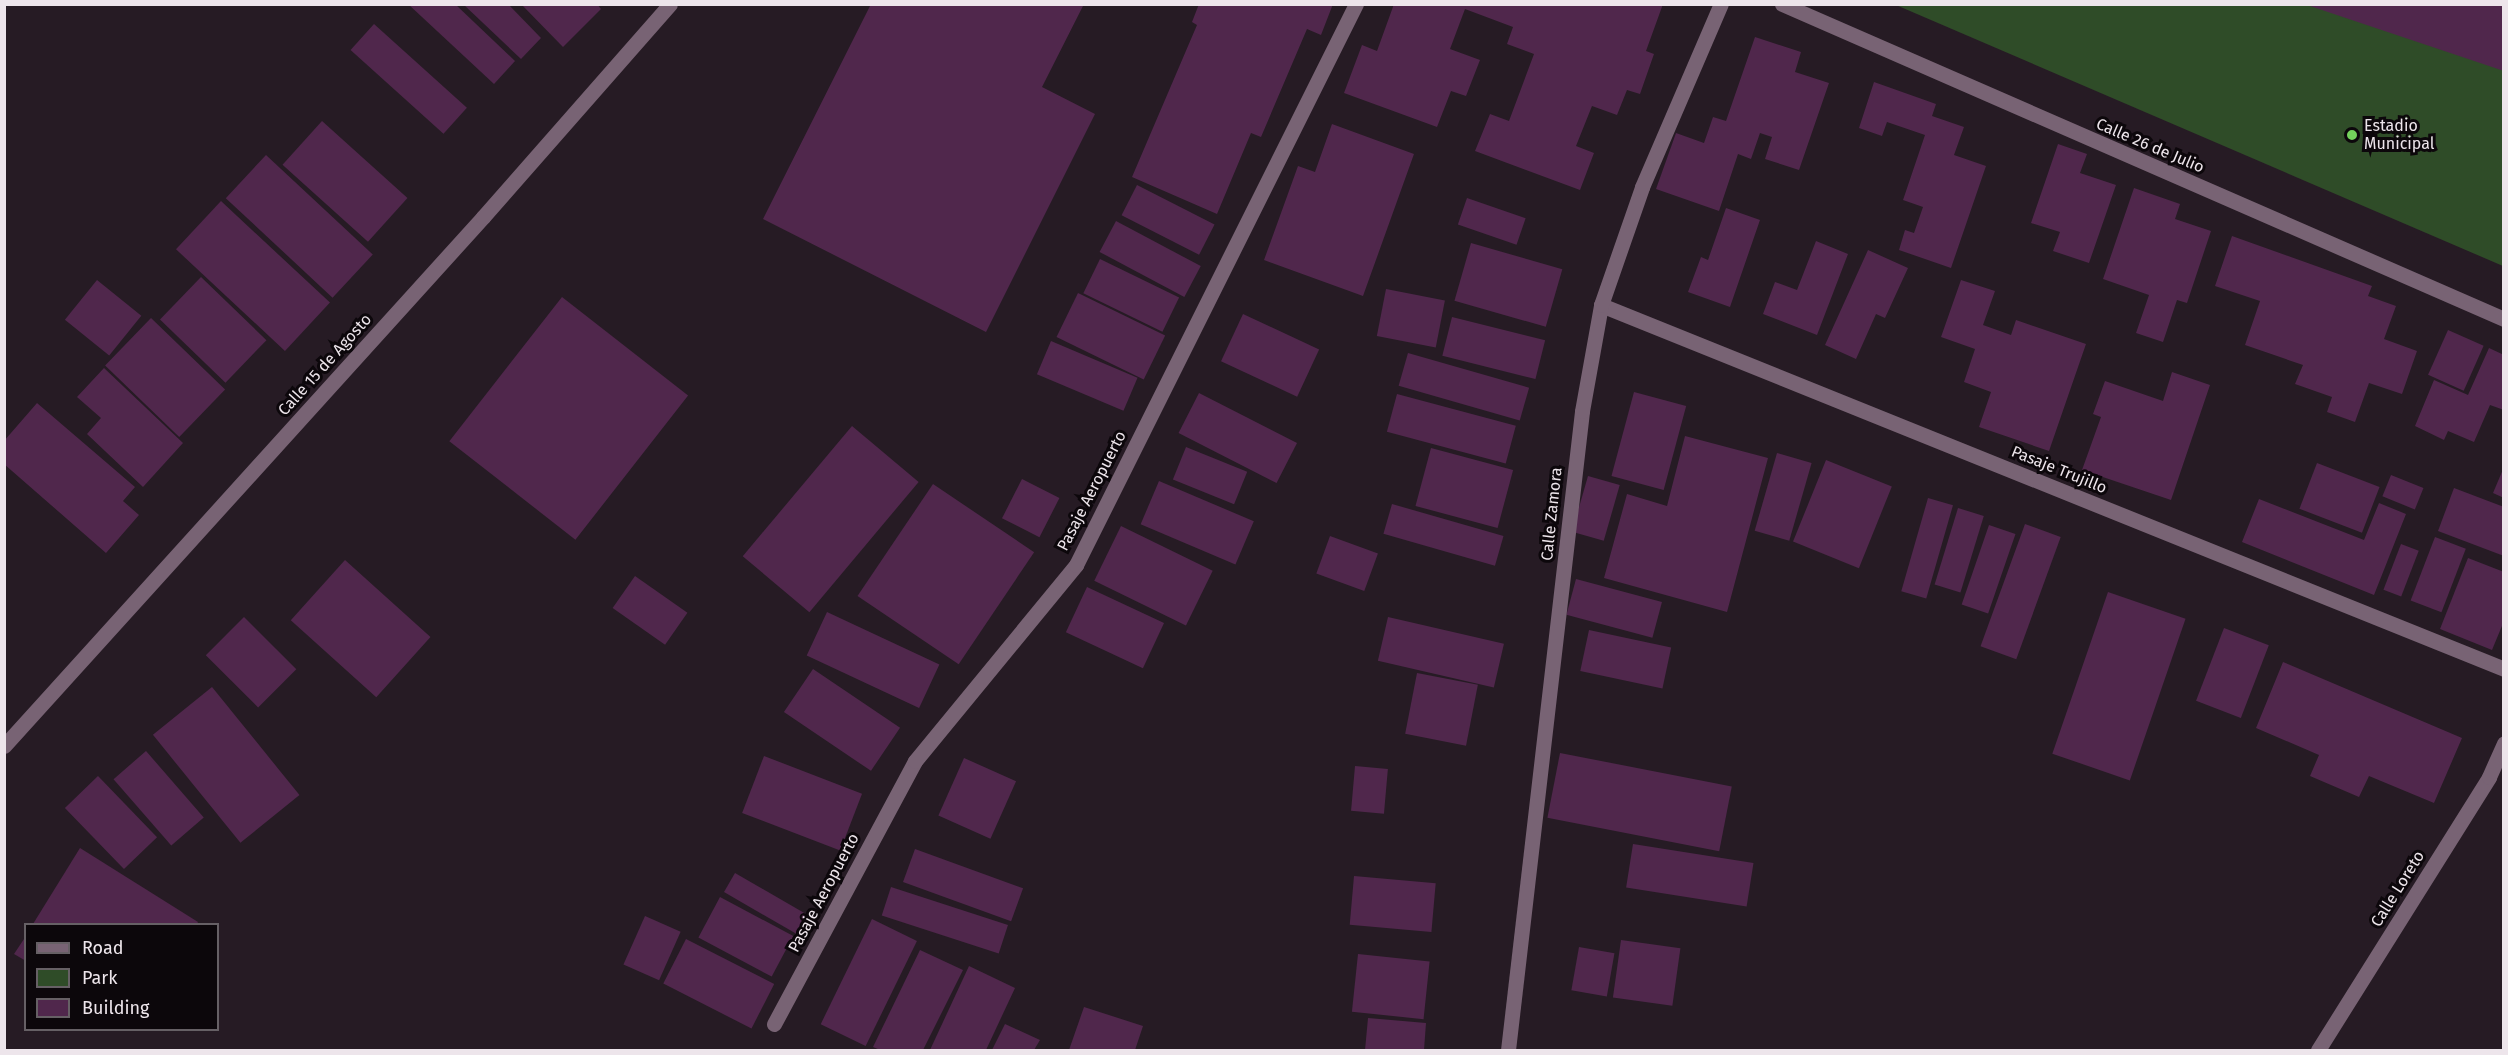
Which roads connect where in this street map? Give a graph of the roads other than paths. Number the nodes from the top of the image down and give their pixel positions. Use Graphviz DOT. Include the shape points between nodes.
graph roads {
  1 [pos="670,4"];
  2 [pos="1356,4"];
  3 [pos="1721,4"];
  4 [pos="1782,4"];
  5 [pos="1601,305"];
  6 [pos="2504,319"];
  7 [pos="2504,669"];
  8 [pos="2504,743"];
  9 [pos="4,746"];
  10 [pos="774,1024"];
  11 [pos="1508,1050"];
  12 [pos="2318,1050"];
  1 -- 9 [label="street, Calle 15 de Agosto" via="483,217"];
  2 -- 10 [label="street, Pasaje Aeropuerto" via="1076,565 915,761"];
  3 -- 5 [label="street, Calle Zamora" via="1642,187"];
  4 -- 6 [label="street, Calle 26 de Julio"];
  5 -- 7 [label="street, Pasaje Trujillo"];
  5 -- 11 [label="street, Calle Zamora" via="1581,411"];
  8 -- 12 [label="street, Calle Loreto" via="2489,777"];
}
